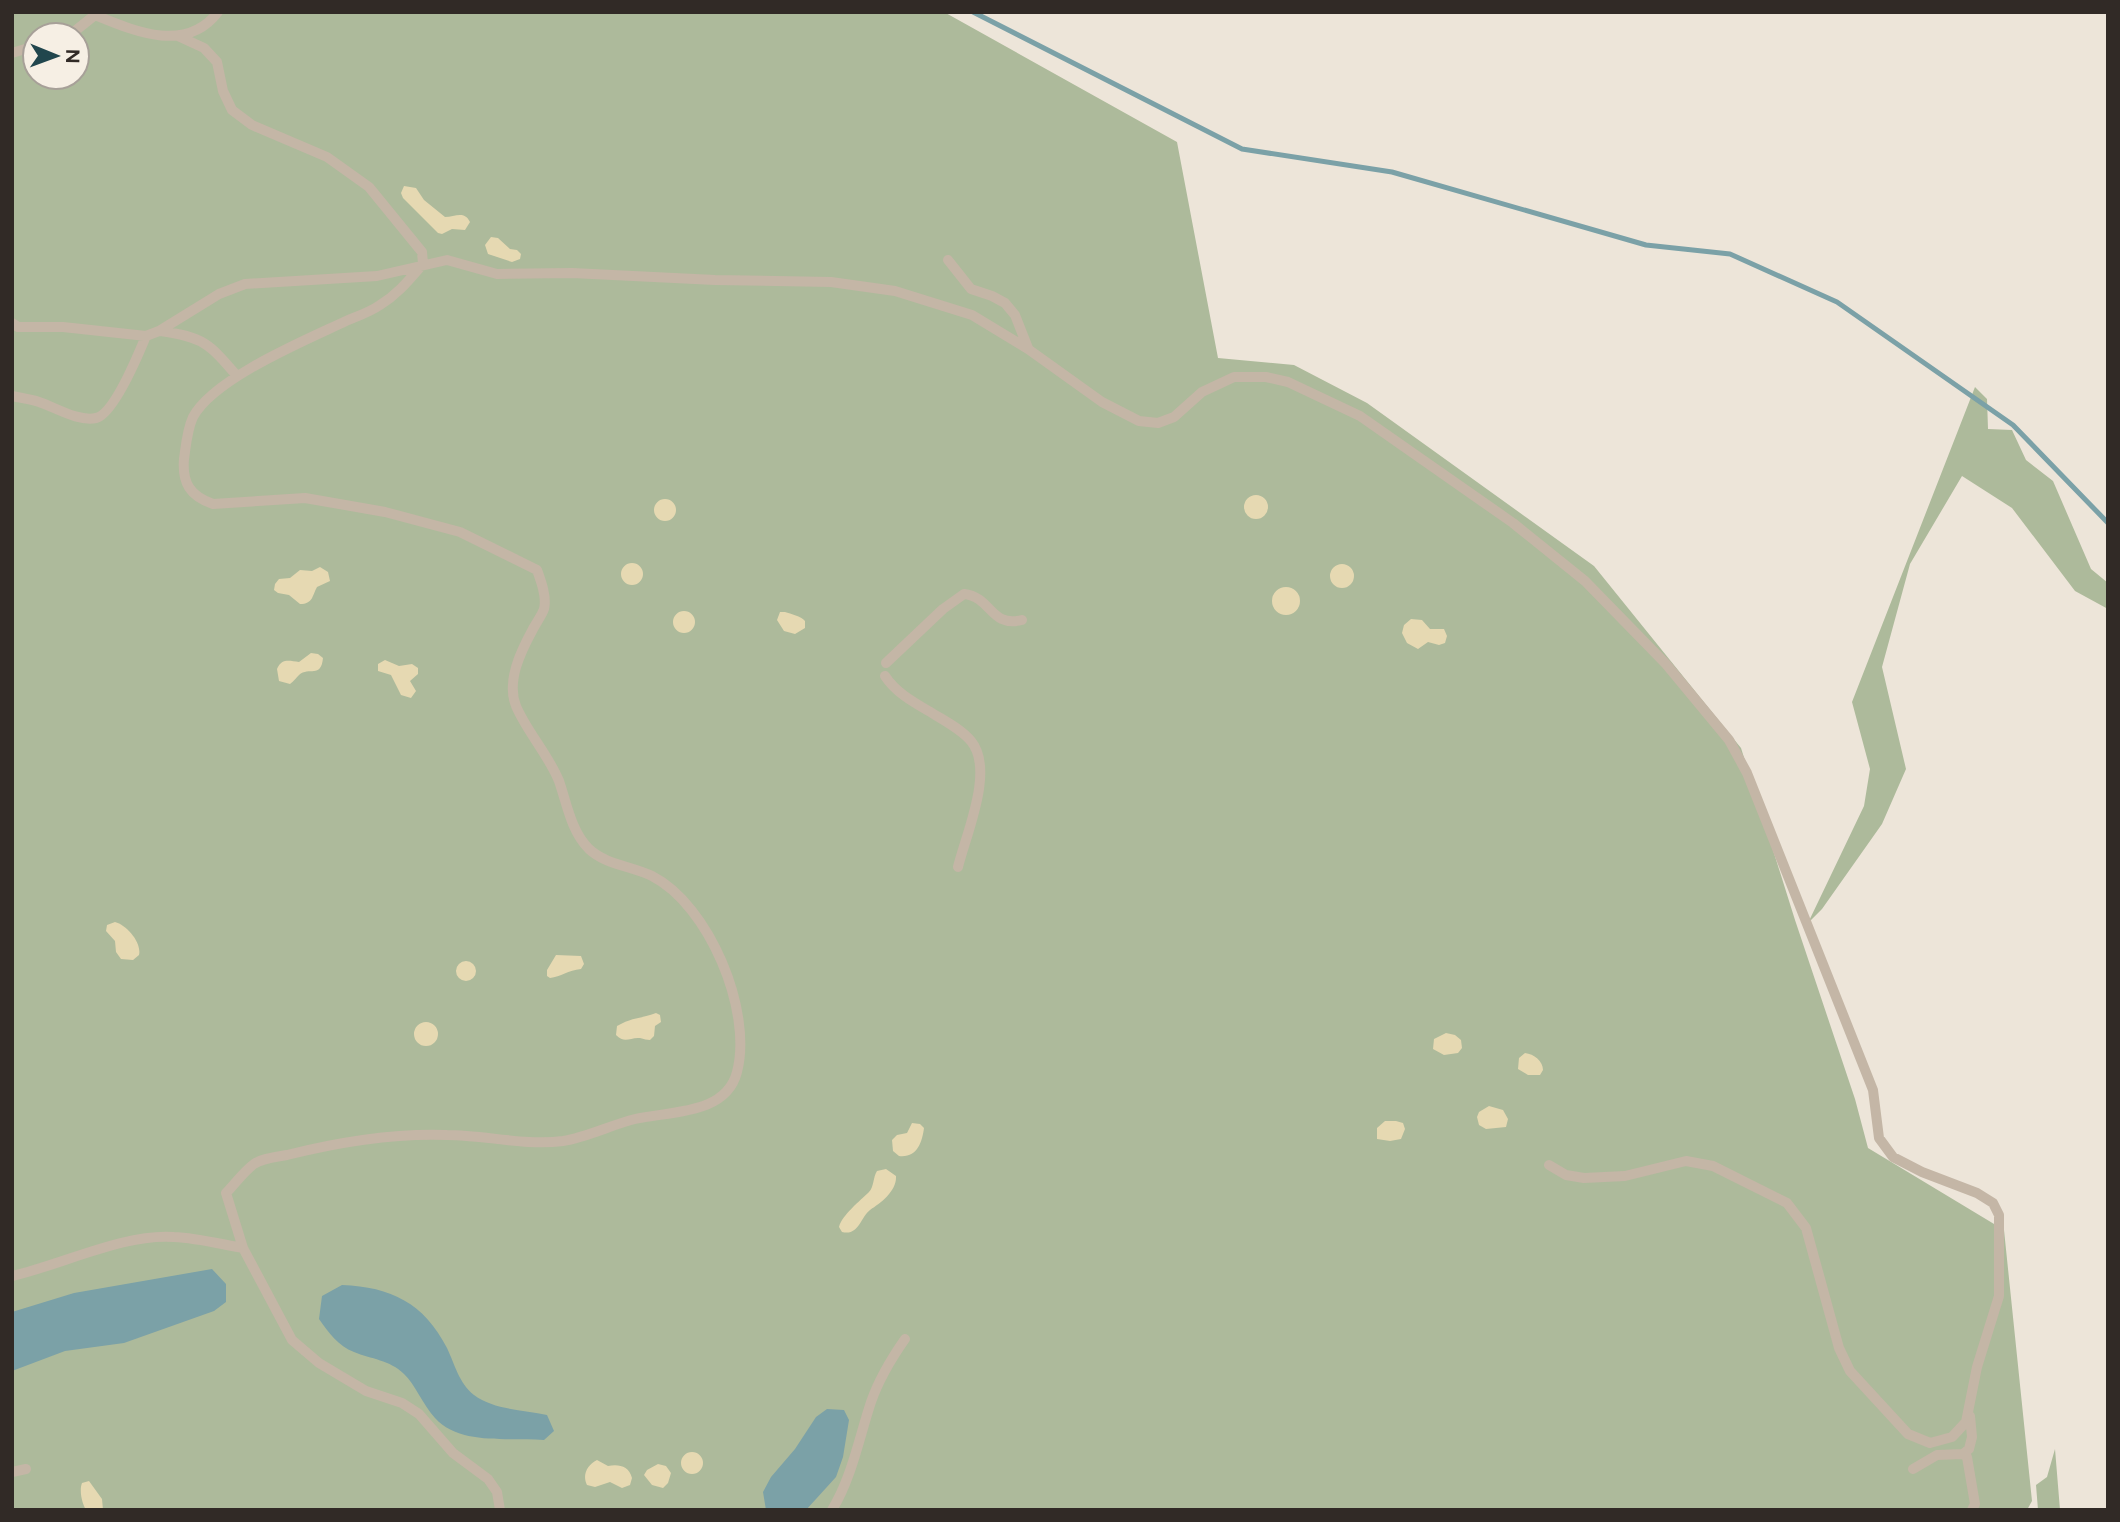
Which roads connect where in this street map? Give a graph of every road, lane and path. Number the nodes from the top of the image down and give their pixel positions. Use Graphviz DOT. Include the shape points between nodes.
graph roads {
  1 [pos="218,12"];
  2 [pos="93,14"];
  3 [pos="178,36"];
  4 [pos="948,260"];
  5 [pos="423,264"];
  6 [pos="12,323"];
  7 [pos="159,331"];
  8 [pos="146,336"];
  9 [pos="1028,349"];
  10 [pos="237,376"];
  11 [pos="12,396"];
  12 [pos="1022,620"];
  13 [pos="886,663"];
  14 [pos="885,676"];
  15 [pos="958,867"];
  16 [pos="1549,1165"];
  17 [pos="243,1248"];
  18 [pos="12,1276"];
  19 [pos="905,1339"];
  20 [pos="1972,1391"];
  21 [pos="1908,1434"];
  22 [pos="1963,1454"];
  23 [pos="1932,1458"];
  24 [pos="26,1469"];
  25 [pos="1913,1469"];
  26 [pos="12,1472"];
  27 [pos="1976,1508"];
  28 [pos="500,1510"];
  29 [pos="832,1510"];
  1 -- 3 [label="lane" via="208,25"];
  2 -- 3 [label="lane" via="141,34"];
  3 -- 5 [label="lane" via="204,48 217,62 232,110 252,125 327,157 369,187 422,252"];
  4 -- 9 [label="lane" via="971,289 1004,303 1015,315"];
  5 -- 7 [label="lane" via="377,276 245,284"];
  5 -- 9 [label="lane" via="446,260 497,274 831,282 895,291 972,315"];
  5 -- 10 [label="lane" via="400,292 378,307"];
  6 -- 8 [label="lane"];
  7 -- 8 [label="lane"];
  7 -- 10 [label="lane" via="191,335 212,346"];
  8 -- 11 [label="lane" via="136,361 98,418"];
  9 -- 20 [label="lane" via="1102,402 1139,421 1158,423 1174,417 1202,392 1234,377 1288,382 1360,416 1513,523 1586,581 1666,664 1729,740 1747,773 1873,1090 1879,1138 1894,1157 1977,1193 1993,1203 1999,1215 1999,1296"];
  10 -- 17 [label="lane" via="204,402 193,418 184,467 188,487 198,498 213,504 305,498 385,512 460,532 537,570 545,608 514,673 515,704 558,778 577,834 591,851 652,876 682,896 718,951 733,990 740,1035 734,1085 719,1099 693,1110 635,1119 563,1141 389,1136 255,1162 226,1193"];
  12 -- 13 [label="lane" via="1002,621 981,598 964,594"];
  14 -- 15 [label="lane" via="904,696 962,732 976,748 981,769 978,794"];
  16 -- 21 [label="lane" via="1584,1178 1625,1176 1686,1161 1713,1166 1787,1203 1807,1228 1839,1348 1850,1371"];
  17 -- 18 [label="lane" via="173,1236 91,1251"];
  17 -- 28 [label="lane" via="292,1340 319,1363 366,1391 402,1403 419,1415 453,1453 488,1479 497,1492"];
  19 -- 29 [label="lane" via="871,1400 844,1490"];
  20 -- 21 [label="lane" via="1966,1422 1952,1437 1930,1443"];
  20 -- 22 [label="lane" via="1972,1437"];
  21 -- 23 [label="lane"];
  22 -- 23 [label="lane"];
  22 -- 27 [label="lane"];
  23 -- 25 [label="lane"];
  24 -- 26 [label="lane"];
}
